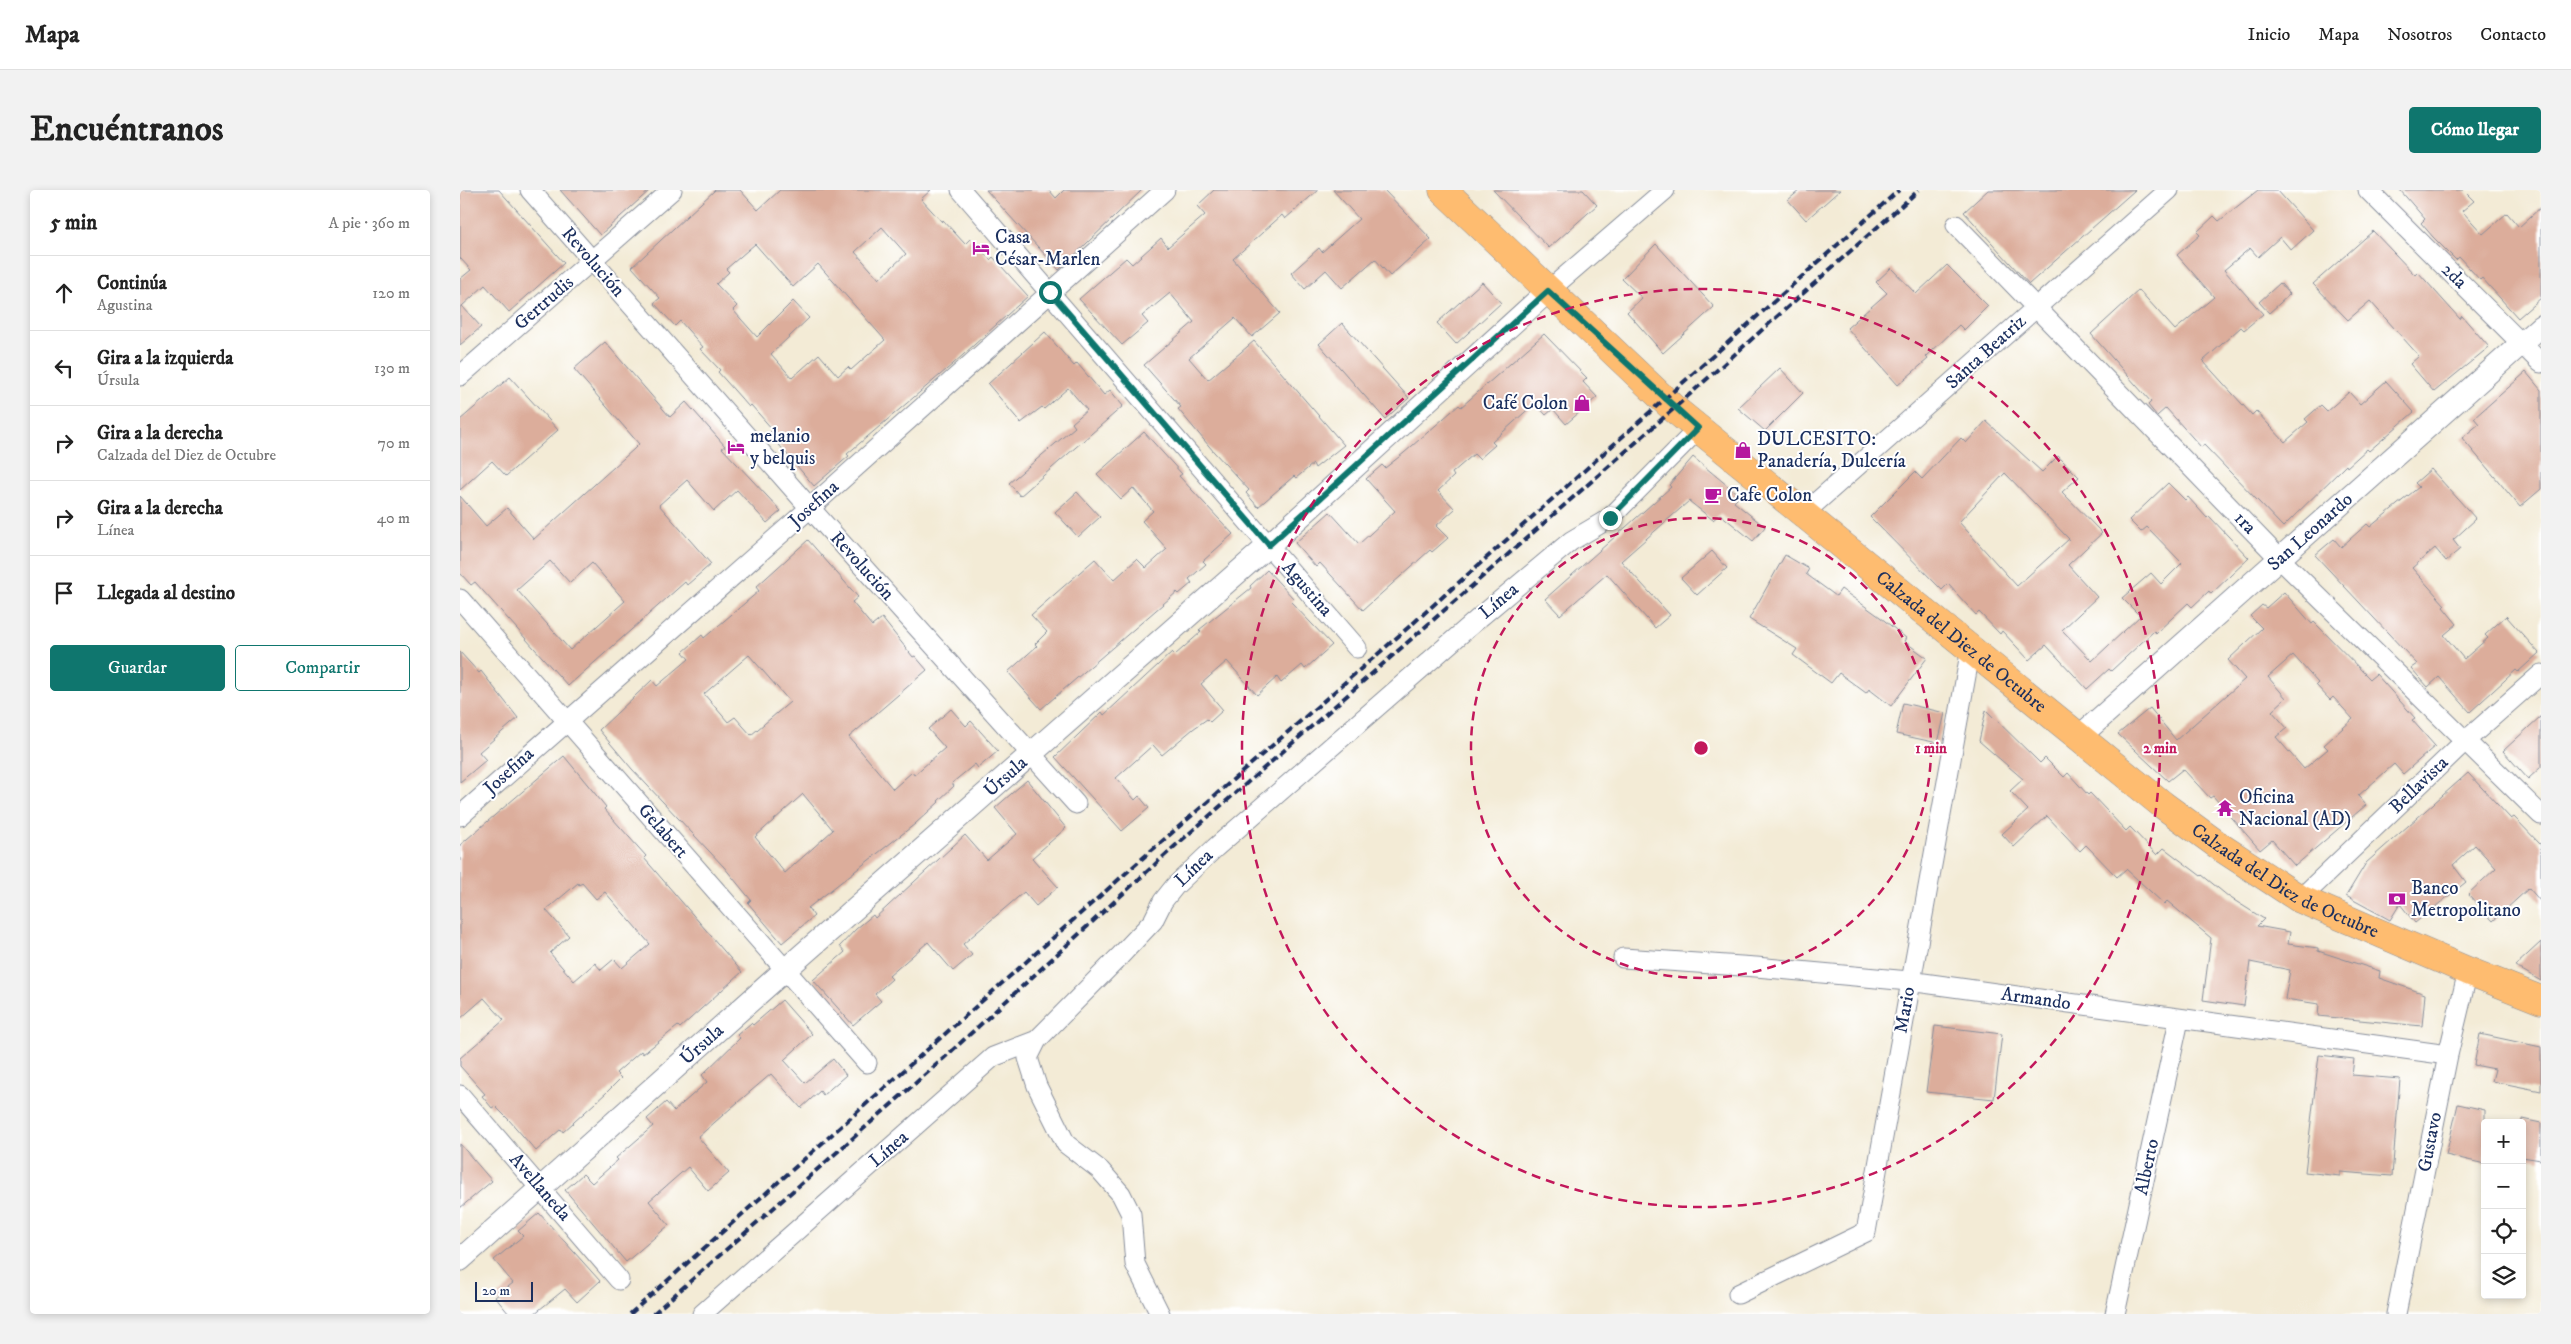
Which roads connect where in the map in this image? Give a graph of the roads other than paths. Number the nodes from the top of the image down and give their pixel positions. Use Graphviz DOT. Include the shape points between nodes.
graph roads {
  1 [pos="530,190"];
  2 [pos="672,190"];
  3 [pos="961,190"];
  4 [pos="1165,190"];
  5 [pos="1442,190"];
  6 [pos="1665,190"];
  7 [pos="2169,190"];
  8 [pos="2368,190"];
  9 [pos="1956,225"];
  10 [pos="592,261"];
  11 [pos="1548,291"];
  12 [pos="1050,292"];
  13 [pos="2036,307"];
  14 [pos="2541,326"];
  15 [pos="2522,343"];
  16 [pos="2541,363"];
  17 [pos="460,376"];
  18 [pos="1698,428"];
  19 [pos="810,508"];
  20 [pos="1802,514"];
  21 [pos="1269,545"];
  22 [pos="2279,558"];
  23 [pos="460,599"];
  24 [pos="1357,648"];
  25 [pos="1971,648"];
  26 [pos="2541,674"];
  27 [pos="566,720"];
  28 [pos="2079,737"];
  29 [pos="2464,742"];
  30 [pos="1032,753"];
  31 [pos="1076,804"];
  32 [pos="2541,815"];
  33 [pos="460,816"];
  34 [pos="2300,899"];
  35 [pos="1623,958"];
  36 [pos="785,970"];
  37 [pos="2468,971"];
  38 [pos="1910,981"];
  39 [pos="2541,1000"];
  40 [pos="2180,1020"];
  41 [pos="1037,1040"];
  42 [pos="2448,1055"];
  43 [pos="867,1063"];
  44 [pos="460,1095"];
  45 [pos="542,1188"];
  46 [pos="460,1260"];
  47 [pos="619,1280"];
  48 [pos="1738,1294"];
  49 [pos="702,1314"];
  50 [pos="1160,1314"];
  51 [pos="2115,1314"];
  52 [pos="2396,1314"];
  1 -- 10 [label="street, Revolución"];
  2 -- 10 [label="street, Gertrudis"];
  3 -- 12 [label="street, Agustina"];
  4 -- 12 [label="street, Josefina"];
  5 -- 11 [label="main road, Calzada del Diez de Octubre"];
  6 -- 11 [label="street"];
  7 -- 13 [label="street, Santa Beatriz"];
  8 -- 15 [label="street, 2da"];
  9 -- 13 [label="street, 1ra"];
  10 -- 17 [label="street, Gertrudis"];
  10 -- 19 [label="street, Revolución"];
  11 -- 18 [label="main road, Calzada del Diez de Octubre"];
  11 -- 21 [label="street, Úrsula"];
  12 -- 19 [label="street, Josefina"];
  12 -- 21 [label="street, Agustina"];
  13 -- 20 [label="street, Santa Beatriz"];
  13 -- 22 [label="street, 1ra"];
  14 -- 15 [label="street, San Leonardo"];
  15 -- 16 [label="street, 2da"];
  15 -- 22 [label="street, San Leonardo"];
  18 -- 20 [label="main road, Calzada del Diez de Octubre"];
  18 -- 41 [label="street, Línea" via="1610,518 1571,541 1500,600 1215,848 1175,886 1152,921 1120,957"];
  19 -- 27 [label="street, Josefina"];
  19 -- 30 [label="street, Revolución"];
  20 -- 25 [label="main road, Calzada del Diez de Octubre"];
  21 -- 24 [label="street, Agustina"];
  21 -- 30 [label="street, Úrsula"];
  22 -- 28 [label="street, San Leonardo"];
  22 -- 29 [label="street, 1ra"];
  23 -- 27 [label="street, Gelabert"];
  25 -- 28 [label="main road, Calzada del Diez de Octubre"];
  25 -- 38 [label="street, Mario"];
  26 -- 29 [label="street, Bellavista"];
  27 -- 33 [label="street, Josefina"];
  27 -- 36 [label="street, Gelabert"];
  28 -- 34 [label="main road, Calzada del Diez de Octubre" via="2170,811"];
  29 -- 32 [label="street, 1ra"];
  29 -- 34 [label="street, Bellavista"];
  30 -- 31 [label="street, Revolución"];
  30 -- 36 [label="street, Úrsula"];
  34 -- 37 [label="main road, Calzada del Diez de Octubre"];
  35 -- 38 [label="street, Armando"];
  36 -- 43 [label="street, Gelabert"];
  36 -- 45 [label="street, Úrsula"];
  37 -- 39 [label="main road, Calzada del Diez de Octubre"];
  37 -- 42 [label="street, Gustavo"];
  38 -- 40 [label="street, Armando"];
  38 -- 48 [label="street, Mario" via="1866,1232"];
  40 -- 42 [label="street, Armando"];
  40 -- 51 [label="street, Alberto"];
  41 -- 49 [label="street, Línea" via="993,1057"];
  41 -- 50 [label="street" via="1028,1058 1038,1086 1066,1144 1100,1170 1121,1194 1131,1214 1135,1264"];
  42 -- 52 [label="street, Gustavo"];
  44 -- 45 [label="street, Avellaneda"];
  45 -- 46 [label="street, Úrsula"];
  45 -- 47 [label="street, Avellaneda"];
}
